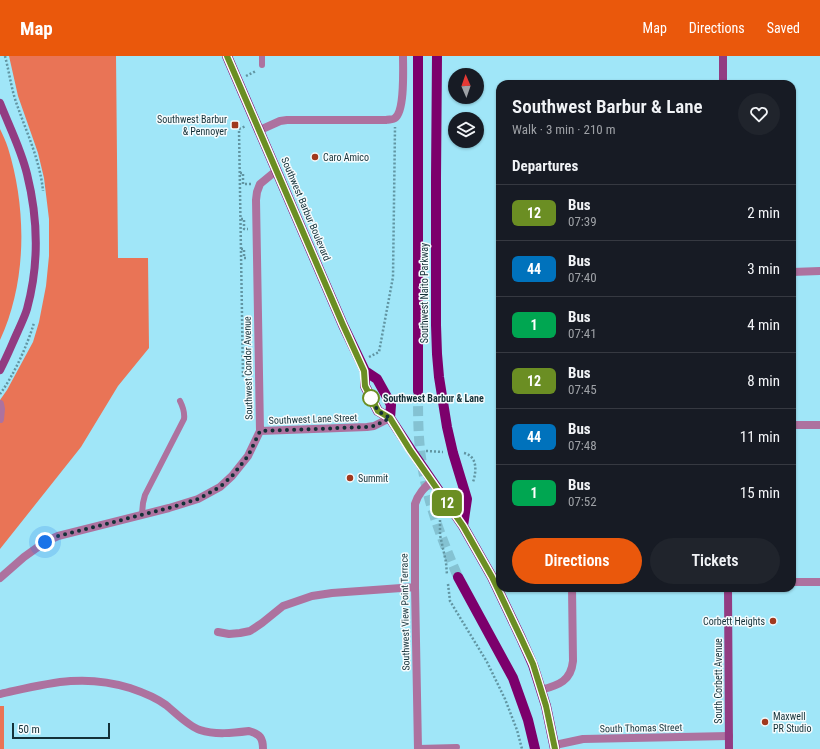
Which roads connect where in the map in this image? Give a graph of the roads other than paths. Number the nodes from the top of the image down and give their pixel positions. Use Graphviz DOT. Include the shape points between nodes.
graph roads {
  1 [pos="227,56"];
  2 [pos="262,56"];
  3 [pos="403,56"];
  4 [pos="418,56"];
  5 [pos="437,56"];
  6 [pos="722,56"];
  7 [pos="262,65"];
  8 [pos="723,80"];
  9 [pos="0,103"];
  10 [pos="257,125"];
  11 [pos="277,170"];
  12 [pos="820,271"];
  13 [pos="796,272"];
  14 [pos="362,366"];
  15 [pos="0,370"];
  16 [pos="418,391"];
  17 [pos="180,401"];
  18 [pos="0,404"];
  19 [pos="390,418"];
  20 [pos="0,419"];
  21 [pos="820,425"];
  22 [pos="796,426"];
  23 [pos="260,431"];
  24 [pos="432,480"];
  25 [pos="142,514"];
  26 [pos="463,526"];
  27 [pos="458,577"];
  28 [pos="0,578"];
  29 [pos="796,582"];
  30 [pos="820,582"];
  31 [pos="496,586"];
  32 [pos="415,587"];
  33 [pos="499,592"];
  34 [pos="572,592"];
  35 [pos="728,592"];
  36 [pos="218,632"];
  37 [pos="541,690"];
  38 [pos="0,694"];
  39 [pos="729,736"];
  40 [pos="457,747"];
  41 [pos="555,747"];
  42 [pos="263,749"];
  43 [pos="418,749"];
  44 [pos="535,749"];
  45 [pos="729,749"];
  1 -- 10 [label="main road, Southwest Barbur Boulevard"];
  2 -- 7 [label="lane"];
  3 -- 10 [label="street" via="402,106 394,119 287,120"];
  4 -- 16 [label="main road, Southwest Naito Parkway"];
  5 -- 26 [label="main road, Southwest Naito Parkway" via="437,354 442,400 453,452 467,499"];
  6 -- 8 [label="main road"];
  9 -- 15 [label="main road" via="28,174 36,235 36,262 27,310"];
  10 -- 11 [label="main road, Southwest Barbur Boulevard"];
  11 -- 14 [label="main road, Southwest Barbur Boulevard"];
  11 -- 23 [label="street, Southwest Condor Avenue" via="260,184 256,200"];
  12 -- 13 [label="street"];
  14 -- 19 [label="main road, Southwest Barbur Boulevard" via="365,386 374,404 378,411"];
  14 -- 19 [label="main road, Southwest Barbur Boulevard" via="377,379 387,397 391,405"];
  17 -- 25 [label="lane" via="184,419 145,495"];
  18 -- 20 [label="street"];
  19 -- 23 [label="street, Southwest Lane Street" via="367,427"];
  19 -- 24 [label="main road, Southwest Barbur Boulevard"];
  21 -- 22 [label="street"];
  23 -- 25 [label="street, Southwest Condor Avenue" via="248,456 220,487 198,499"];
  24 -- 26 [label="main road, Southwest Barbur Boulevard"];
  24 -- 32 [label="street, Southwest View Point Terrace" via="421,491 415,504"];
  25 -- 28 [label="street, Southwest Condor Avenue" via="58,536 24,557"];
  26 -- 31 [label="main road, Southwest Barbur Boulevard"];
  27 -- 44 [label="main road" via="513,678"];
  29 -- 30 [label="street"];
  32 -- 36 [label="street" via="312,596 283,606 250,631 229,634"];
  32 -- 43 [label="street, Southwest View Point Terrace"];
  33 -- 37 [label="main road, Southwest Barbur Boulevard" via="533,664"];
  34 -- 37 [label="street" via="572,669 569,676 557,686"];
  35 -- 39 [label="main road, South Corbett Avenue"];
  37 -- 41 [label="main road, Southwest Barbur Boulevard"];
  38 -- 42 [label="street" via="73,680 116,684 156,699 199,730 214,733 253,732 262,739"];
  39 -- 41 [label="street, South Thomas Street" via="583,739"];
  39 -- 45 [label="main road, South Corbett Avenue"];
  40 -- 43 [label="lane"];
}
